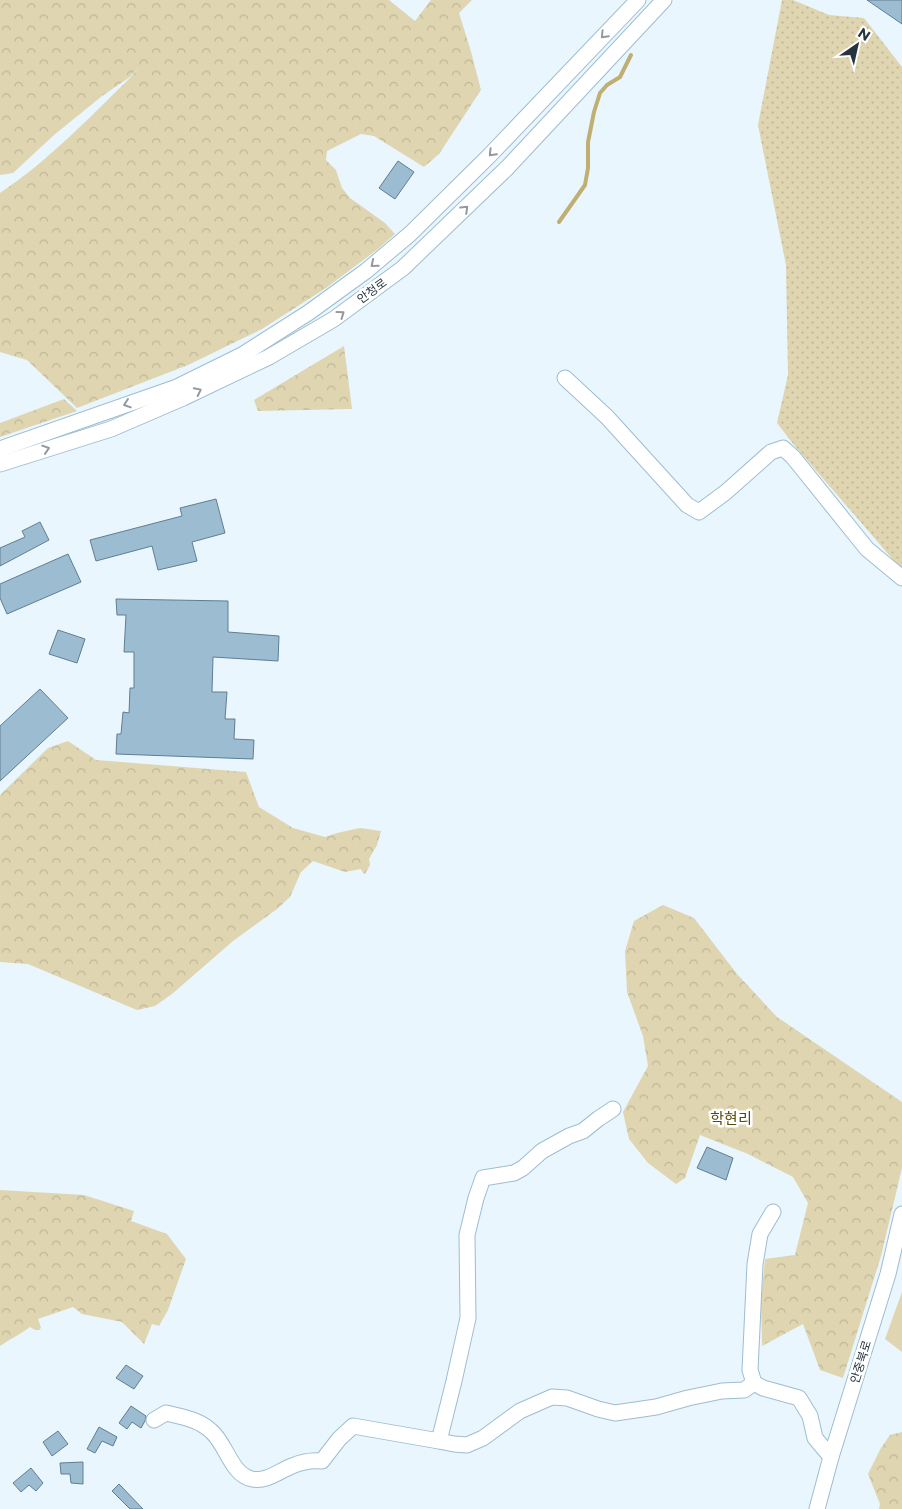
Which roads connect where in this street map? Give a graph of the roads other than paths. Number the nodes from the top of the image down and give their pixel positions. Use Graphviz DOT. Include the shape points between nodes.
graph roads {
  1 [pos="638,0"];
  2 [pos="664,0"];
  3 [pos="565,378"];
  4 [pos="0,449"];
  5 [pos="0,464"];
  6 [pos="902,578"];
  7 [pos="613,1109"];
  8 [pos="773,1212"];
  9 [pos="902,1214"];
  10 [pos="754,1383"];
  11 [pos="154,1420"];
  12 [pos="439,1441"];
  13 [pos="831,1457"];
  14 [pos="818,1509"];
  1 -- 4 [label="street, 안청로, one-way" via="410,234 308,313 242,355 177,387"];
  5 -- 2 [label="street, 안청로, one-way" via="111,428 184,398 269,358 334,319 403,268 494,181"];
  3 -- 6 [label="street" via="607,417 687,505 699,512 771,452 783,448 794,457 867,549"];
  7 -- 12 [label="street" via="584,1131 542,1151 514,1173 483,1178 467,1235 468,1318"];
  8 -- 10 [label="street" via="760,1234 755,1264 750,1370"];
  9 -- 13 [label="street, 안중북로" via="888,1274"];
  10 -- 12 [label="street" via="744,1390 722,1391 615,1413 567,1398 552,1397 520,1411 483,1438 467,1445"];
  10 -- 13 [label="street" via="798,1398 810,1416 816,1438"];
  11 -- 12 [label="street" via="166,1413 194,1420 213,1432 242,1475 253,1479 269,1478 292,1466 322,1460 353,1426"];
  13 -- 14 [label="street, 안중북로"];
}
